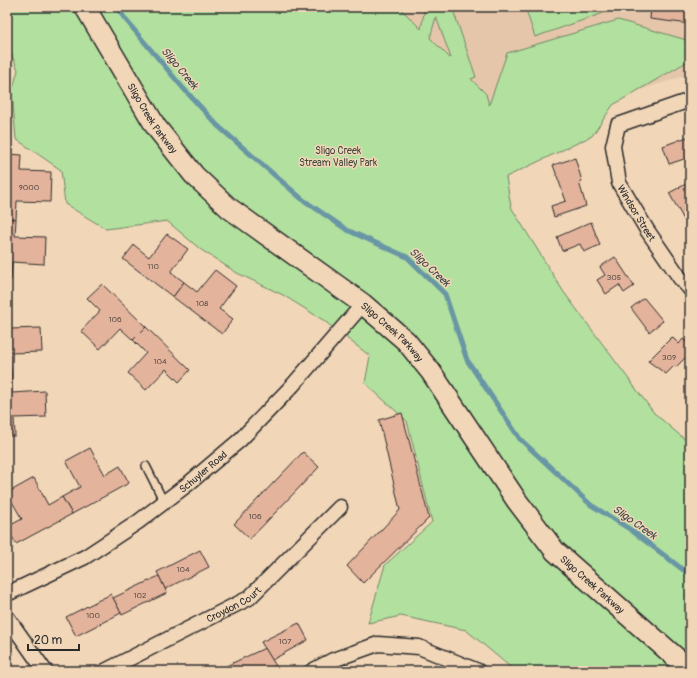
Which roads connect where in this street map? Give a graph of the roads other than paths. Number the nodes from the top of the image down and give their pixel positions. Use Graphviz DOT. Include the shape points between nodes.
graph roads {
  1 [pos="85,7"];
  2 [pos="690,100"];
  3 [pos="690,289"];
  4 [pos="363,304"];
  5 [pos="146,466"];
  6 [pos="164,502"];
  7 [pos="340,507"];
  8 [pos="7,594"];
  9 [pos="9,623"];
  10 [pos="690,670"];
  11 [pos="45,671"];
  12 [pos="105,671"];
  13 [pos="312,671"];
  14 [pos="478,671"];
  1 -- 4 [label="street, Sligo Creek Parkway" via="156,127 194,175 229,208"];
  2 -- 3 [label="street, Windsor Street" via="618,125 613,146 619,183 647,230"];
  4 -- 6 [label="street, Schuyler Road" via="293,385 240,440"];
  4 -- 10 [label="street, Sligo Creek Parkway" via="406,341 432,372 517,501 555,551"];
  5 -- 6 [label="lane"];
  6 -- 8 [label="street, Schuyler Road" via="84,557"];
  7 -- 12 [label="street, Croydon Court" via="249,598"];
  9 -- 11 [label="street"];
  13 -- 14 [label="street" via="333,660 378,644 419,647"];
}
